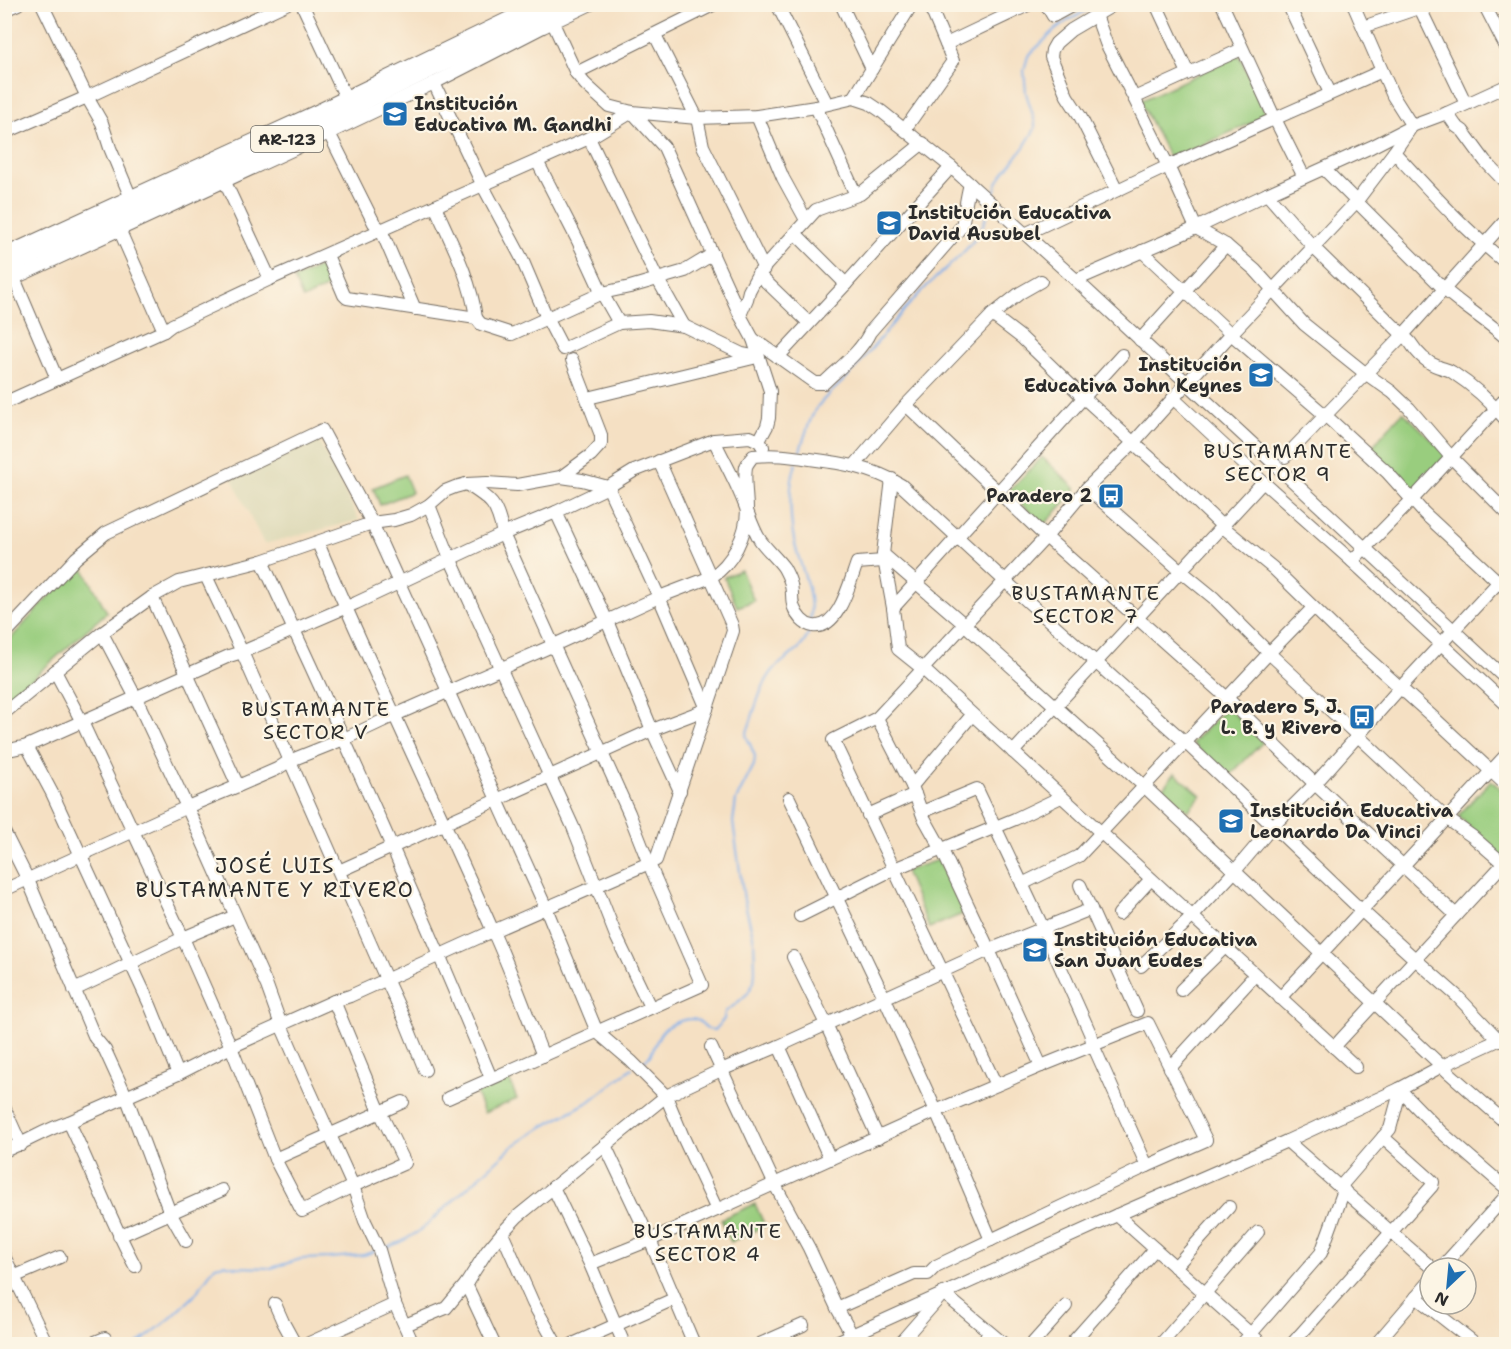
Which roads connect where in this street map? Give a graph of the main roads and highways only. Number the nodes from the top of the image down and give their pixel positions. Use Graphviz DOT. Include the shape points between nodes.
graph roads {
  1 [pos="566,4"];
  2 [pos="541,12"];
  3 [pos="4,256"];
  4 [pos="8,277"];
  1 -- 2 [label="main road, AR-123"];
  2 -- 3 [label="main road, AR-123"];
  2 -- 4 [label="main road, AR-123"];
}
